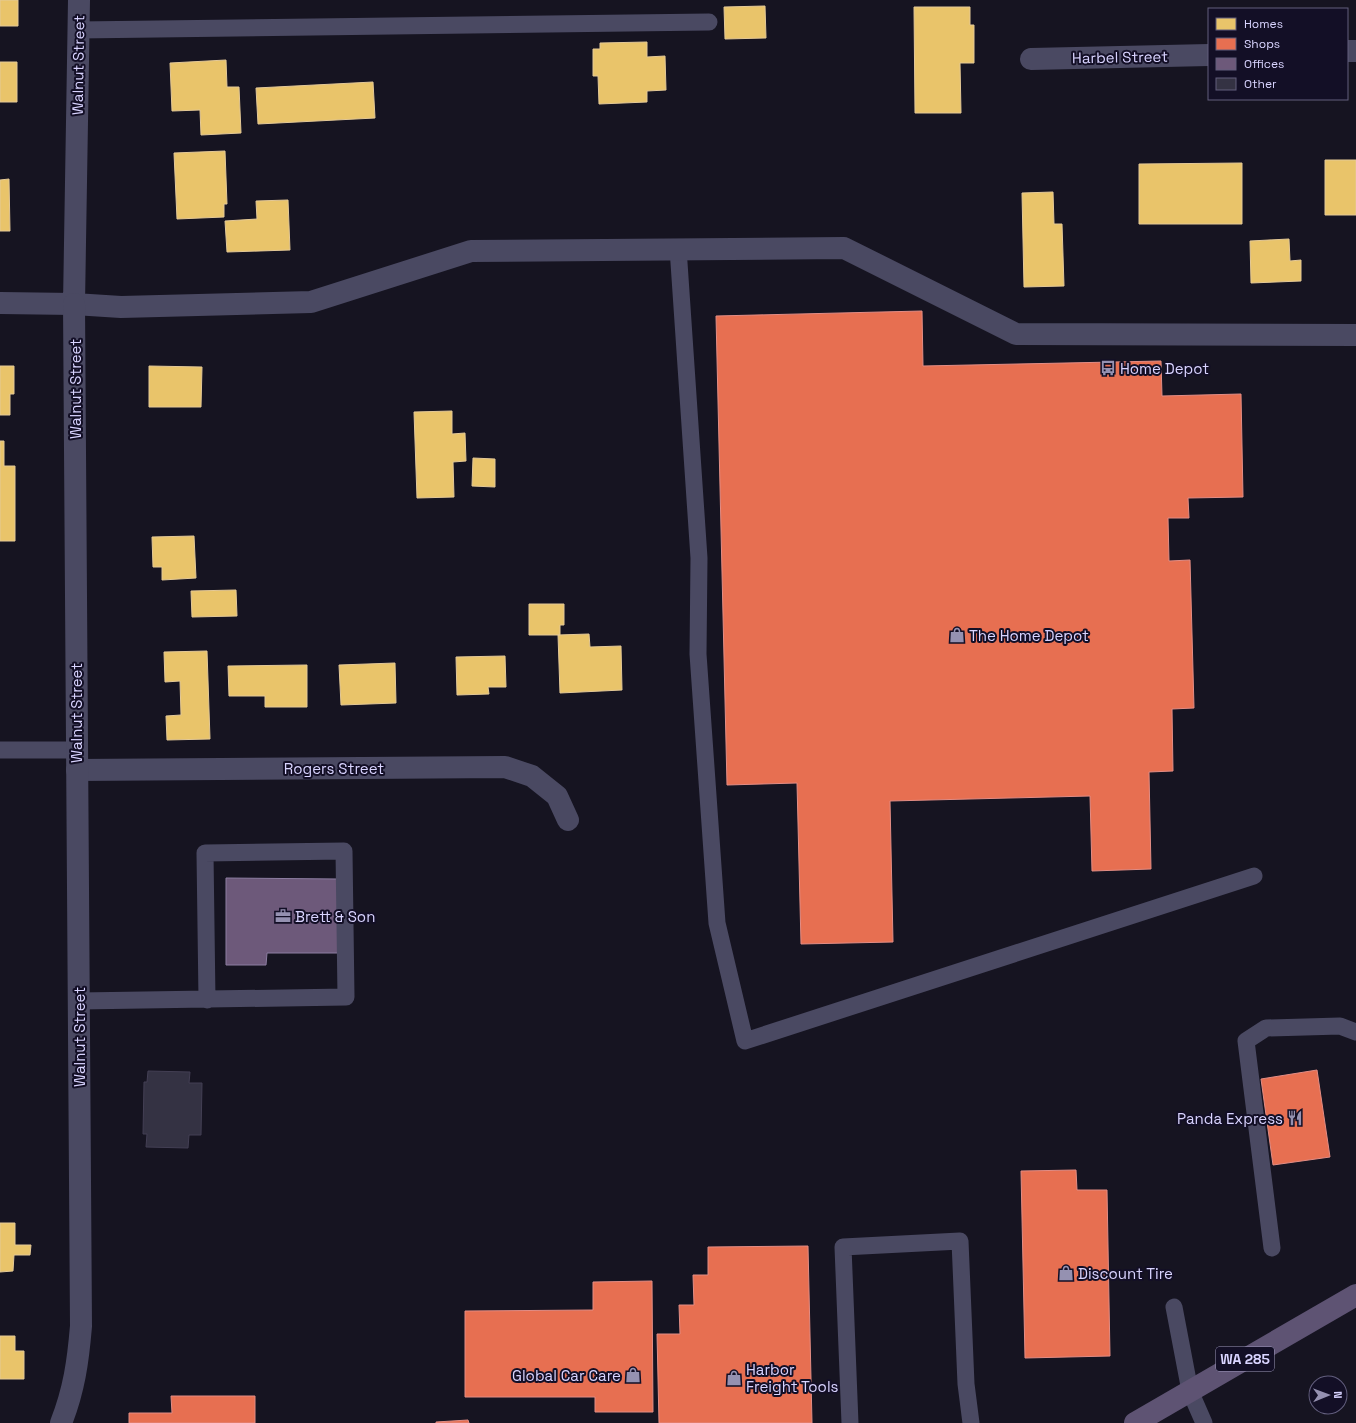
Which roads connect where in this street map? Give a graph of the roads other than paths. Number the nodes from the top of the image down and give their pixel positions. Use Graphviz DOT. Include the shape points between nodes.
graph roads {
  1 [pos="79,0"];
  2 [pos="708,22"];
  3 [pos="78,30"];
  4 [pos="1208,55"];
  5 [pos="1031,59"];
  6 [pos="678,248"];
  7 [pos="0,303"];
  8 [pos="74,304"];
  9 [pos="1356,335"];
  10 [pos="0,750"];
  11 [pos="77,760"];
  12 [pos="568,820"];
  13 [pos="1254,876"];
  14 [pos="207,1000"];
  15 [pos="79,1001"];
  16 [pos="1356,1032"];
  17 [pos="1272,1248"];
  18 [pos="1356,1295"];
  19 [pos="1174,1307"];
  20 [pos="1190,1391"];
  21 [pos="61,1423"];
  22 [pos="850,1423"];
  23 [pos="971,1423"];
  24 [pos="1134,1423"];
  25 [pos="1204,1423"];
  1 -- 3 [label="street, Walnut Street"];
  2 -- 3 [label="lane"];
  3 -- 8 [label="street, Walnut Street"];
  4 -- 5 [label="street, Harbel Street"];
  6 -- 8 [label="street" via="471,251 311,302 121,307"];
  6 -- 9 [label="street" via="844,248 1016,334"];
  6 -- 13 [label="lane" via="699,558 698,654 716,923 745,1041"];
  7 -- 8 [label="street"];
  8 -- 11 [label="street, Walnut Street"];
  10 -- 11 [label="lane"];
  11 -- 12 [label="street, Rogers Street" via="505,767 532,776 557,796"];
  11 -- 15 [label="street, Walnut Street"];
  14 -- 14 [label="lane" via="346,997 344,851 205,853"];
  14 -- 15 [label="lane"];
  15 -- 21 [label="street, Walnut Street" via="81,1326 72,1396"];
  16 -- 17 [label="lane" via="1340,1026 1266,1028 1246,1041"];
  18 -- 20 [label="main road, WA 285"];
  19 -- 20 [label="lane"];
  20 -- 24 [label="main road, WA 285"];
  20 -- 25 [label="lane"];
  22 -- 23 [label="lane" via="843,1247 960,1241 966,1384"];
}
